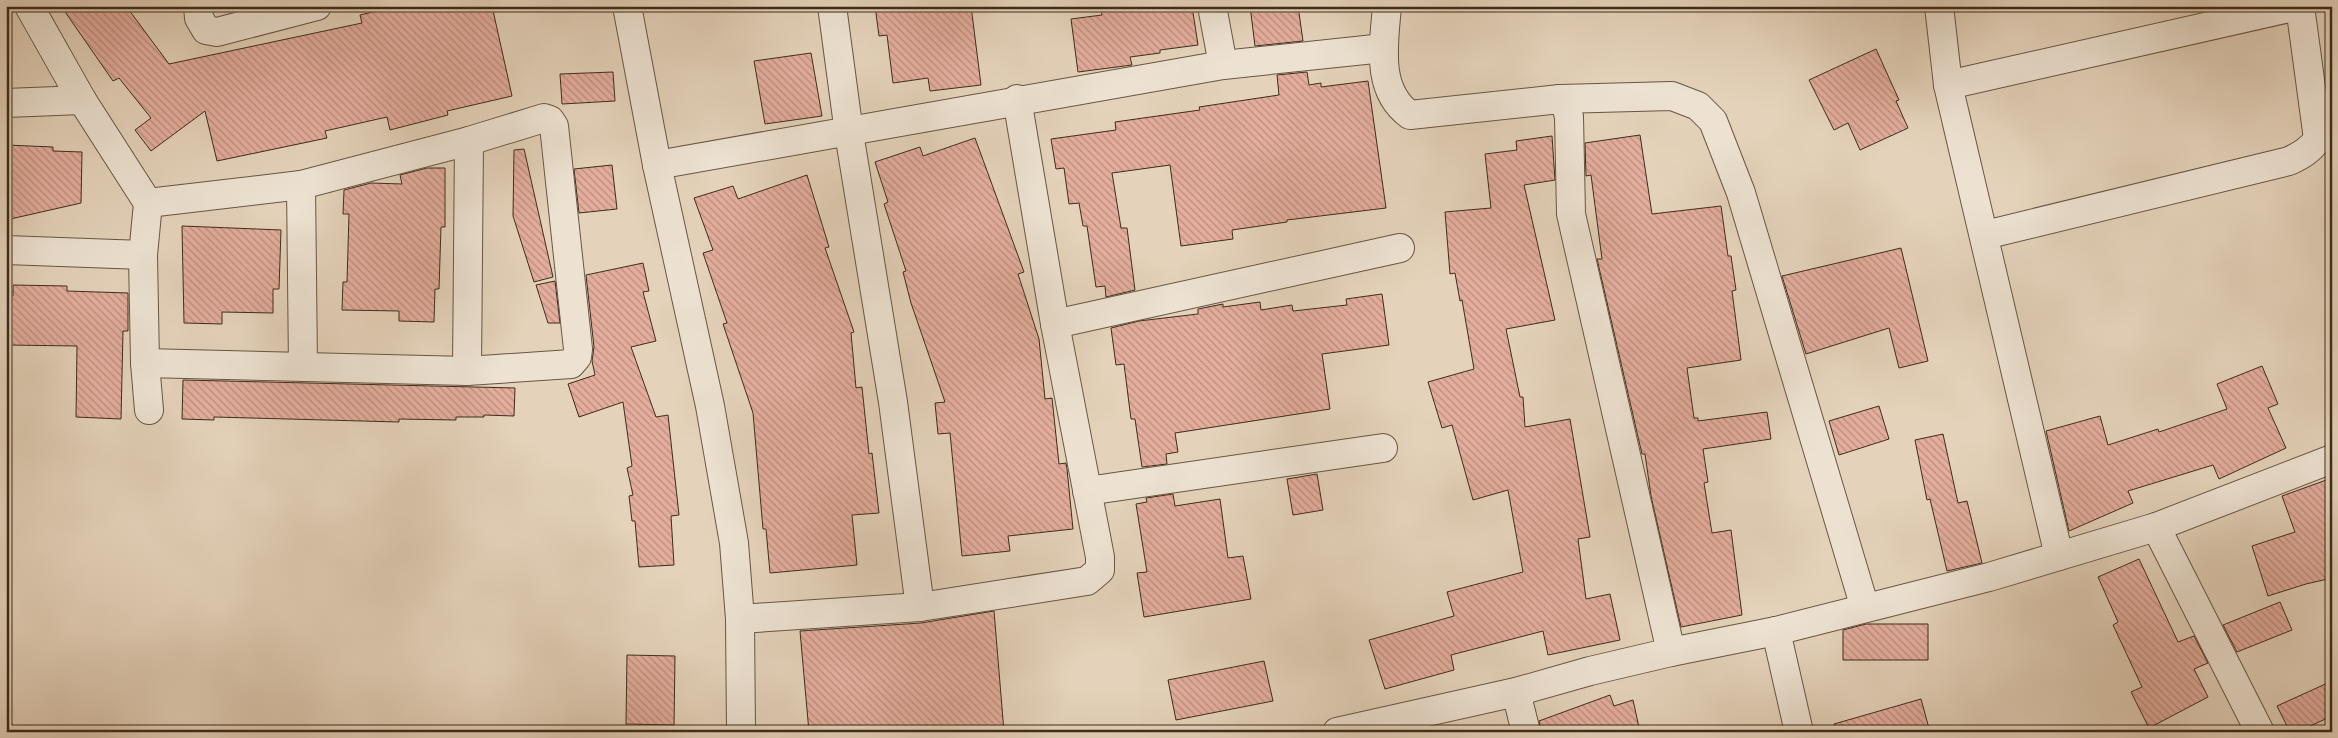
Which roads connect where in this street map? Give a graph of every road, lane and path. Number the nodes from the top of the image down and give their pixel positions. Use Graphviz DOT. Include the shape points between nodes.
graph roads {
  1 [pos="29,6"];
  2 [pos="198,6"];
  3 [pos="317,6"];
  4 [pos="627,6"];
  5 [pos="832,6"];
  6 [pos="1212,6"];
  7 [pos="1387,6"];
  8 [pos="1939,6"];
  9 [pos="2299,6"];
  10 [pos="1384,48"];
  11 [pos="1222,65"];
  12 [pos="1948,85"];
  13 [pos="1560,98"];
  14 [pos="1017,99"];
  15 [pos="82,100"];
  16 [pos="6,104"];
  17 [pos="849,133"];
  18 [pos="469,141"];
  19 [pos="657,165"];
  20 [pos="301,184"];
  21 [pos="148,203"];
  22 [pos="1985,235"];
  23 [pos="1400,248"];
  24 [pos="6,250"];
  25 [pos="143,255"];
  26 [pos="1055,324"];
  27 [pos="145,363"];
  28 [pos="303,367"];
  29 [pos="467,371"];
  30 [pos="148,410"];
  31 [pos="1383,448"];
  32 [pos="2332,459"];
  33 [pos="1087,491"];
  34 [pos="2156,527"];
  35 [pos="2059,556"];
  36 [pos="920,608"];
  37 [pos="1865,608"];
  38 [pos="740,619"];
  39 [pos="1776,631"];
  40 [pos="1671,652"];
  41 [pos="1516,692"];
  42 [pos="741,732"];
  43 [pos="1337,732"];
  44 [pos="1526,732"];
  45 [pos="1799,732"];
  46 [pos="2260,732"];
  1 -- 15 [label="street"];
  2 -- 3 [label="street" via="199,18 206,30 217,32"];
  4 -- 19 [label="street"];
  5 -- 17 [label="street"];
  6 -- 11 [label="street"];
  7 -- 10 [label="street"];
  8 -- 12 [label="street"];
  9 -- 12 [label="street"];
  9 -- 22 [label="street" via="2318,139 2304,154 2290,162"];
  10 -- 11 [label="street"];
  10 -- 13 [label="street" via="1387,85 1403,110 1410,115"];
  11 -- 14 [label="street"];
  12 -- 22 [label="street"];
  13 -- 37 [label="street" via="1672,96 1698,106 1713,120 1741,193"];
  13 -- 40 [label="street" via="1566,105 1569,118 1571,214"];
  14 -- 17 [label="street"];
  14 -- 26 [label="street"];
  15 -- 16 [label="street"];
  15 -- 21 [label="street"];
  17 -- 19 [label="street"];
  17 -- 36 [label="street" via="893,402"];
  18 -- 20 [label="street"];
  18 -- 29 [label="street"];
  18 -- 29 [label="street" via="544,118 554,126 578,349 572,364"];
  19 -- 38 [label="street" via="710,406 734,543"];
  20 -- 21 [label="street"];
  20 -- 28 [label="street"];
  21 -- 25 [label="street"];
  22 -- 35 [label="street"];
  23 -- 26 [label="street"];
  24 -- 25 [label="street"];
  25 -- 27 [label="street"];
  26 -- 33 [label="street"];
  27 -- 28 [label="street"];
  27 -- 30 [label="street"];
  28 -- 29 [label="street"];
  31 -- 33 [label="street"];
  32 -- 34 [label="street"];
  33 -- 36 [label="street" via="1100,570 1087,581"];
  34 -- 35 [label="street"];
  34 -- 46 [label="street"];
  35 -- 37 [label="street"];
  36 -- 38 [label="street"];
  37 -- 39 [label="street"];
  38 -- 42 [label="street"];
  39 -- 40 [label="street"];
  39 -- 45 [label="street"];
  40 -- 41 [label="street"];
  41 -- 43 [label="street"];
  41 -- 44 [label="street"];
}
